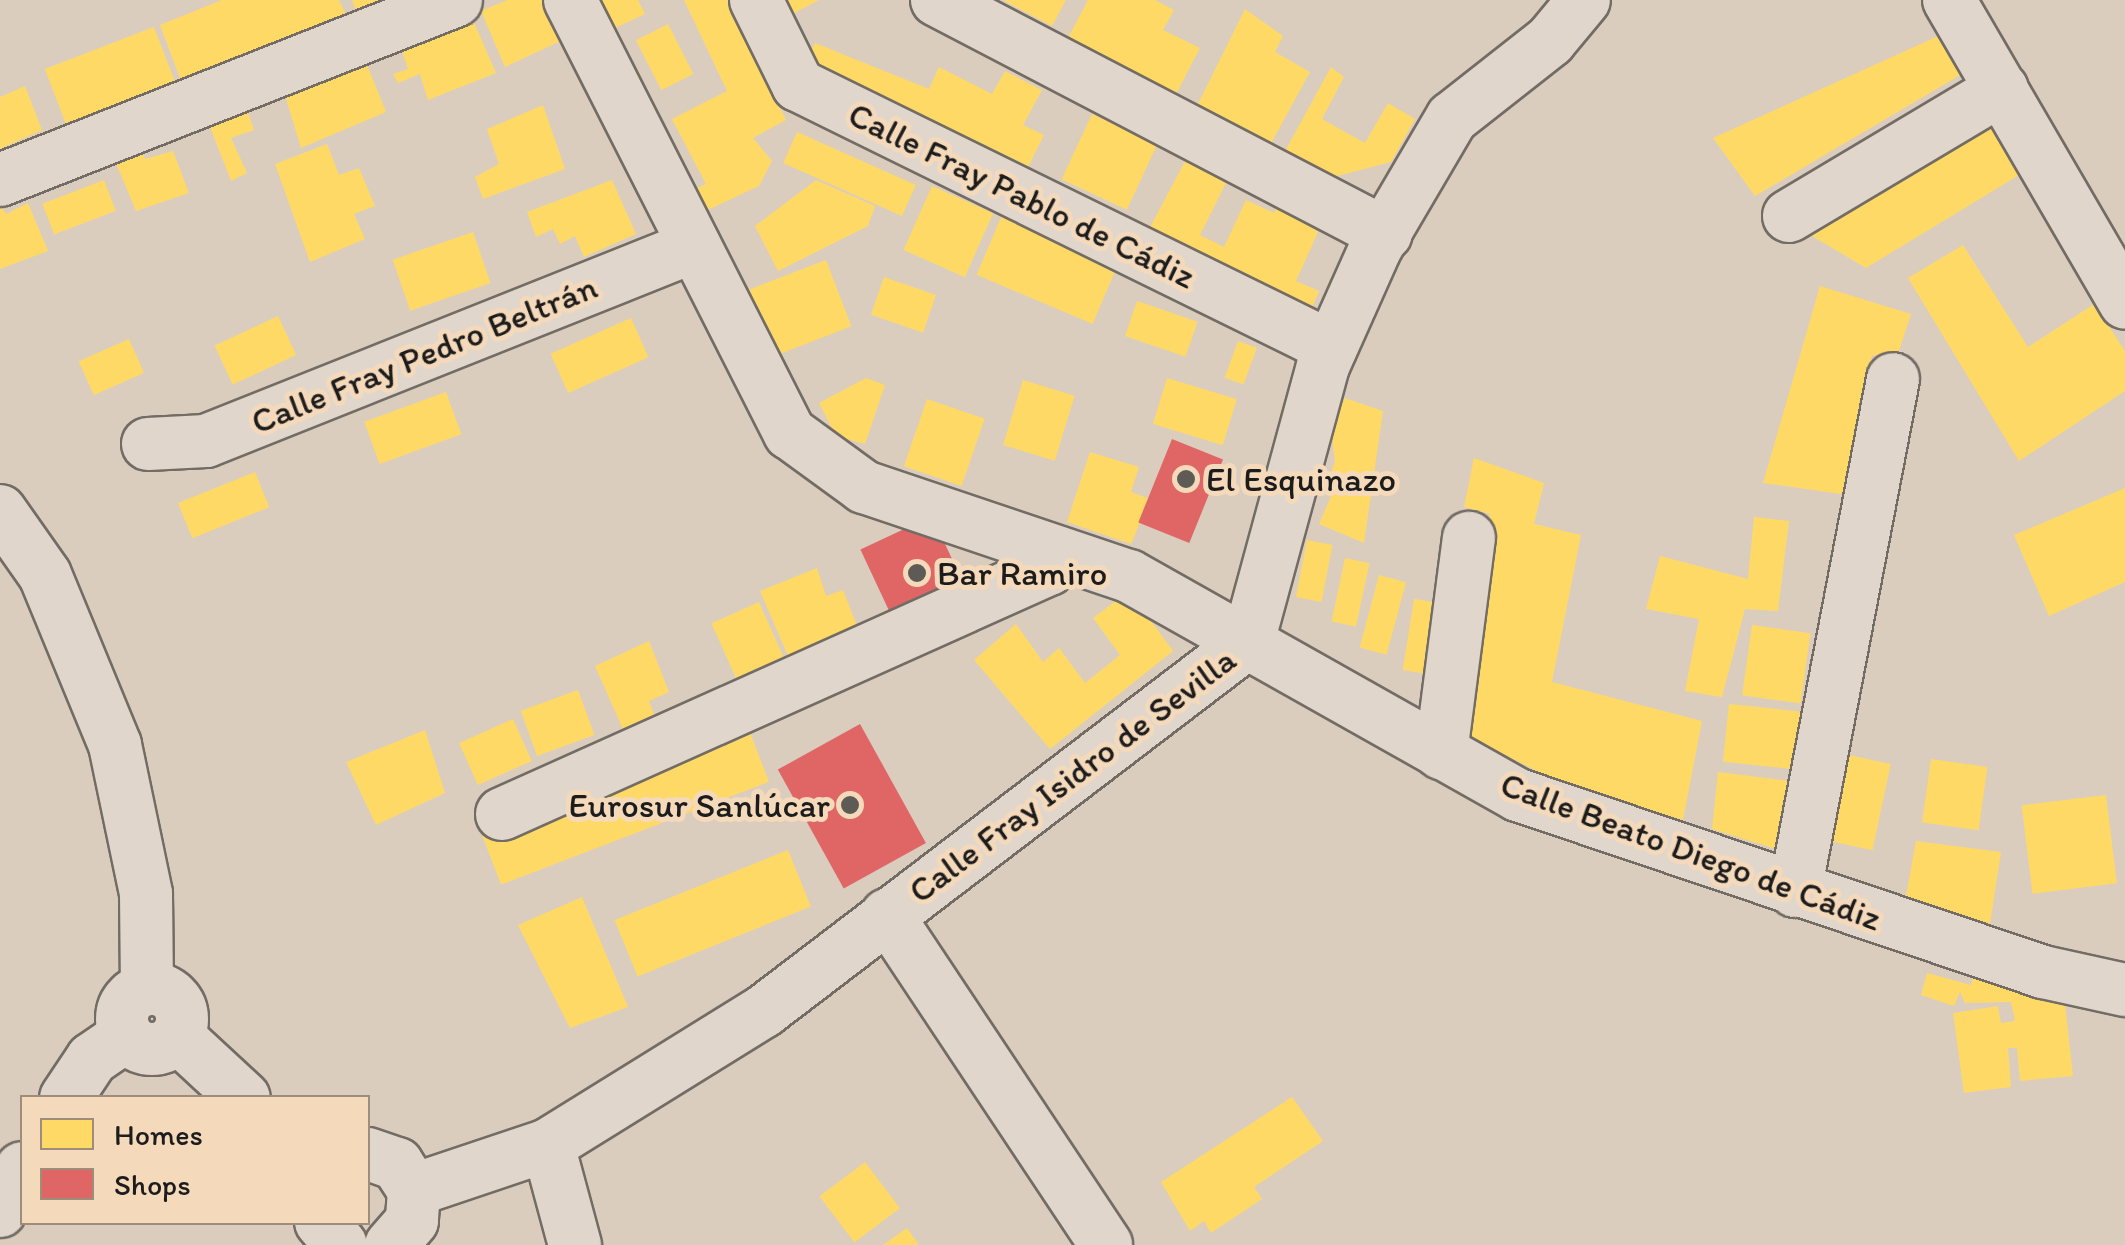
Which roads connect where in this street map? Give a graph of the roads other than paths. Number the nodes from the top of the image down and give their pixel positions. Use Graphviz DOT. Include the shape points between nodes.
graph roads {
  1 [pos="456,0"];
  2 [pos="570,0"];
  3 [pos="756,0"];
  4 [pos="937,0"];
  5 [pos="1584,0"];
  6 [pos="1950,0"];
  7 [pos="2002,89"];
  8 [pos="0,180"];
  9 [pos="1789,216"];
  10 [pos="1386,234"];
  11 [pos="695,246"];
  12 [pos="2125,302"];
  13 [pos="1332,347"];
  14 [pos="1893,379"];
  15 [pos="148,444"];
  16 [pos="0,511"];
  17 [pos="1470,538"];
  18 [pos="1056,552"];
  19 [pos="1248,642"];
  20 [pos="1441,753"];
  21 [pos="502,814"];
  22 [pos="1795,891"];
  23 [pos="887,915"];
  24 [pos="2125,990"];
  25 [pos="150,1020"];
  26 [pos="68,1095"];
  27 [pos="240,1095"];
  28 [pos="548,1145"];
  29 [pos="370,1155"];
  30 [pos="20,1172"];
  31 [pos="414,1190"];
  32 [pos="0,1211"];
  33 [pos="324,1225"];
  34 [pos="341,1245"];
  35 [pos="391,1245"];
  36 [pos="574,1245"];
  37 [pos="1106,1245"];
  1 -- 8 [label="street"];
  2 -- 11 [label="street, Calle Beato Diego de Cádiz"];
  3 -- 13 [label="street, Calle Fray Pablo de Cádiz" via="798,85"];
  4 -- 10 [label="street"];
  5 -- 10 [label="street, Calle Fray Isidro de Sevilla" via="1550,41 1452,118"];
  6 -- 7 [label="street"];
  7 -- 9 [label="street"];
  7 -- 12 [label="street"];
  10 -- 13 [label="street, Calle Fray Isidro de Sevilla"];
  11 -- 15 [label="street, Calle Fray Pedro Beltrán" via="206,441"];
  11 -- 18 [label="street, Calle Beato Diego de Cádiz" via="790,434 864,487"];
  13 -- 19 [label="street, Calle Fray Isidro de Sevilla"];
  14 -- 22 [label="street"];
  16 -- 25 [label="street" via="45,575 115,746 146,894"];
  17 -- 20 [label="street"];
  18 -- 19 [label="street, Calle Beato Diego de Cádiz" via="1129,576"];
  18 -- 21 [label="street" via="1049,569"];
  19 -- 20 [label="street, Calle Beato Diego de Cádiz"];
  19 -- 23 [label="street, Calle Fray Isidro de Sevilla"];
  20 -- 22 [label="street, Calle Beato Diego de Cádiz" via="1518,795"];
  22 -- 24 [label="street, Calle Beato Diego de Cádiz" via="2043,972"];
  23 -- 28 [label="street, Calle Fray Isidro de Sevilla" via="764,1010"];
  23 -- 37 [label="street"];
  25 -- 26 [label="street" via="92,1059"];
  25 -- 27 [label="street"];
  28 -- 31 [label="street, Calle Fray Isidro de Sevilla"];
  28 -- 36 [label="street"];
  29 -- 31 [label="street" via="397,1164"];
  30 -- 32 [label="street"];
  31 -- 35 [label="street" via="412,1221"];
  33 -- 34 [label="street"];
}
